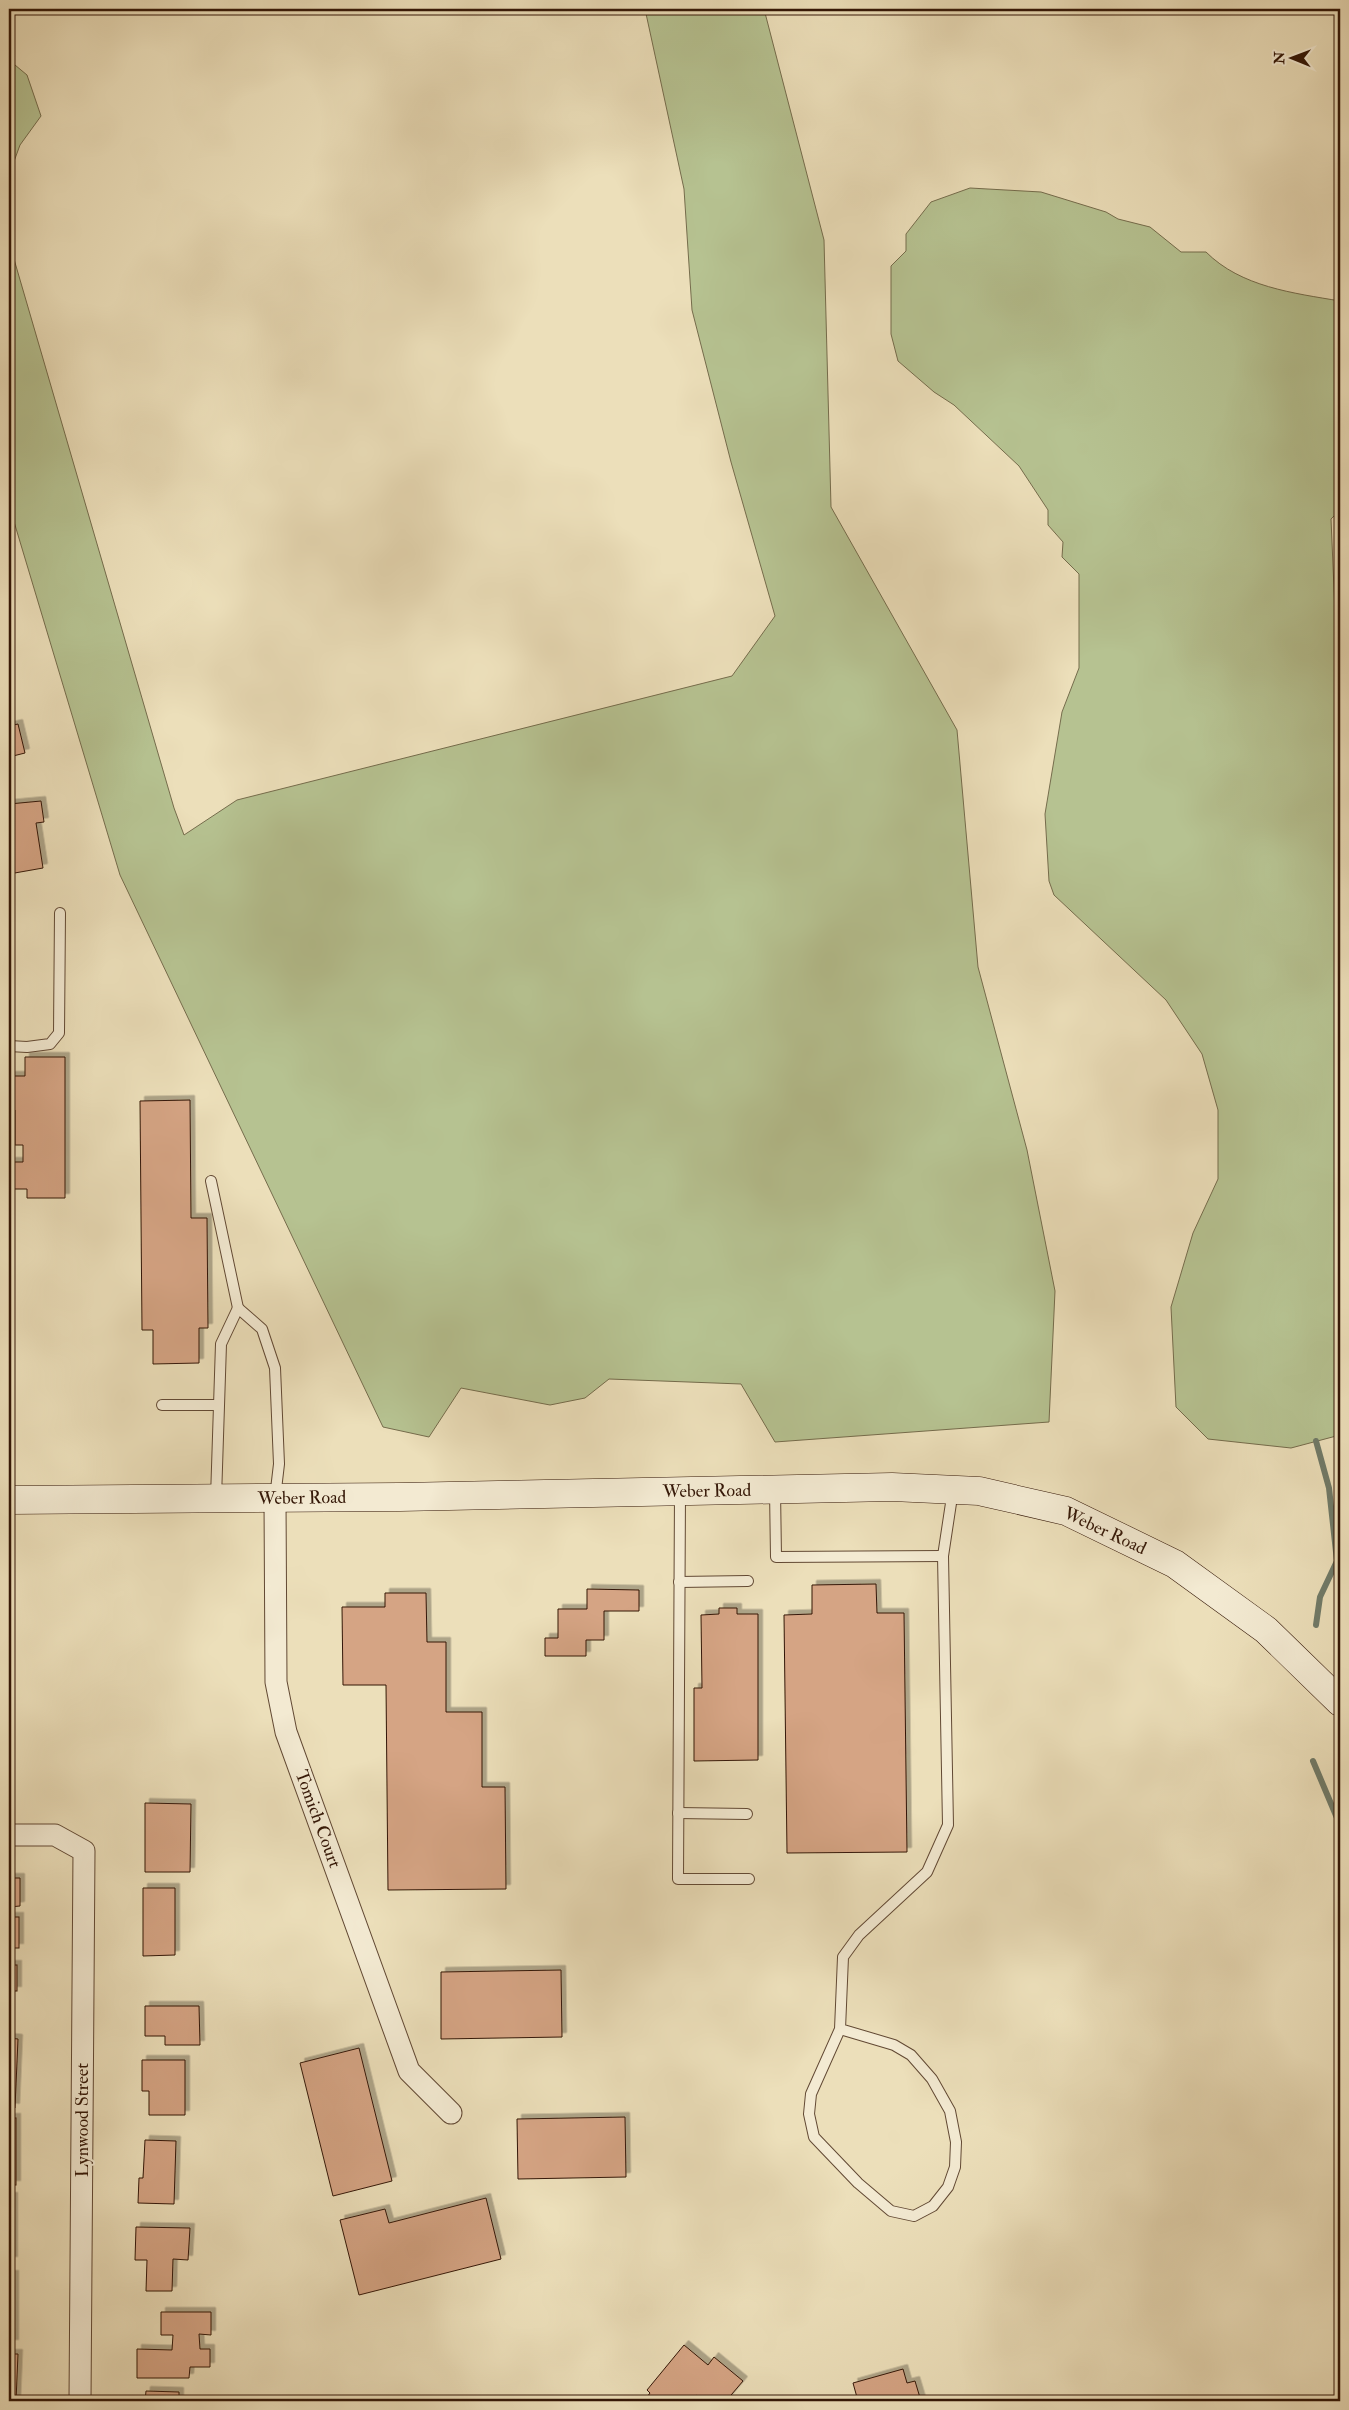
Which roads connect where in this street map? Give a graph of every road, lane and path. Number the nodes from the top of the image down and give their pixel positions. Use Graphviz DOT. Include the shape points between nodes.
graph roads {
  1 [pos="60,913"];
  2 [pos="9,1046"];
  3 [pos="211,1181"];
  4 [pos="238,1308"];
  5 [pos="162,1405"];
  6 [pos="217,1405"];
  7 [pos="774,1490"];
  8 [pos="953,1490"];
  9 [pos="680,1492"];
  10 [pos="216,1499"];
  11 [pos="274,1499"];
  12 [pos="9,1500"];
  13 [pos="943,1556"];
  14 [pos="748,1581"];
  15 [pos="679,1582"];
  16 [pos="1340,1702"];
  17 [pos="678,1813"];
  18 [pos="747,1814"];
  19 [pos="9,1835"];
  20 [pos="749,1879"];
  21 [pos="840,2029"];
  22 [pos="451,2113"];
  23 [pos="80,2401"];
  1 -- 2 [label="lane" via="59,1033 50,1044"];
  3 -- 4 [label="lane"];
  4 -- 6 [label="lane" via="221,1344"];
  4 -- 11 [label="lane" via="262,1329 275,1368 279,1464"];
  5 -- 6 [label="lane"];
  6 -- 10 [label="lane"];
  7 -- 8 [label="main road, Weber Road" via="892,1487"];
  7 -- 9 [label="main road, Weber Road"];
  7 -- 13 [label="lane" via="776,1557"];
  8 -- 13 [label="lane"];
  8 -- 16 [label="main road, Weber Road" via="979,1491 1066,1511 1175,1564 1266,1630"];
  9 -- 11 [label="main road, Weber Road"];
  9 -- 15 [label="lane"];
  10 -- 11 [label="main road, Weber Road"];
  10 -- 12 [label="main road, Weber Road"];
  11 -- 22 [label="street, Tomich Court" via="276,1682 286,1732 409,2071"];
  13 -- 21 [label="lane" via="948,1825 927,1872 859,1935 843,1957"];
  14 -- 15 [label="lane"];
  15 -- 17 [label="lane"];
  17 -- 18 [label="lane"];
  17 -- 20 [label="lane" via="678,1879"];
  19 -- 23 [label="street, Lynwood Street" via="55,1834 84,1851"];
  21 -- 21 [label="lane" via="811,2094 809,2114 814,2137 858,2183 891,2211 914,2216 933,2206 948,2187 955,2166 956,2142 950,2111 932,2079 911,2055 894,2045"];
}
